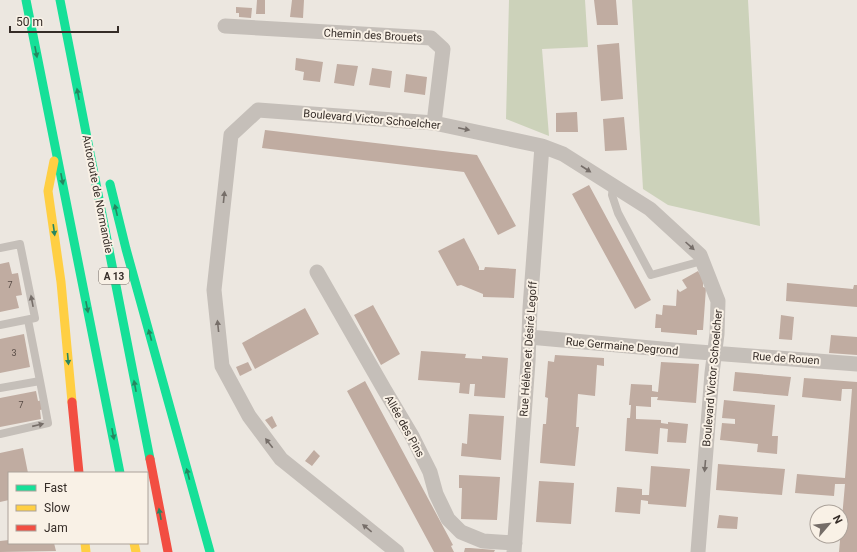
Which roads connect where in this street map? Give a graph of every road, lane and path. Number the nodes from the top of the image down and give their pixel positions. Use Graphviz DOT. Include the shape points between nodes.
graph roads {
  1 [pos="26,0"];
  2 [pos="60,0"];
  3 [pos="225,26"];
  4 [pos="81,109"];
  5 [pos="434,123"];
  6 [pos="97,144"];
  7 [pos="542,146"];
  8 [pos="56,150"];
  9 [pos="108,172"];
  10 [pos="613,186"];
  11 [pos="0,248"];
  12 [pos="702,261"];
  13 [pos="317,272"];
  14 [pos="28,320"];
  15 [pos="0,325"];
  16 [pos="529,337"];
  17 [pos="715,354"];
  18 [pos="857,364"];
  19 [pos="40,381"];
  20 [pos="0,388"];
  21 [pos="0,434"];
  22 [pos="79,472"];
  23 [pos="120,472"];
  24 [pos="514,548"];
  25 [pos="168,552"];
  26 [pos="210,552"];
  27 [pos="397,552"];
  28 [pos="698,552"];
  1 -- 8 [label="highway, A 13, one-way"];
  4 -- 2 [label="highway, Autoroute de Normandie / A 13, one-way"];
  3 -- 5 [label="street, Chemin des Brouets" via="431,38 443,49"];
  4 -- 6 [label="highway"];
  25 -- 4 [label="highway, Autoroute de Normandie / A 13, one-way"];
  5 -- 7 [label="street, Boulevard Victor Schoelcher, one-way"];
  27 -- 5 [label="street, Boulevard Victor Schoelcher, one-way" via="281,459 248,416 222,366 214,290 231,135 258,110"];
  7 -- 10 [label="street, Boulevard Victor Schoelcher, one-way" via="563,154"];
  7 -- 16 [label="street, Rue Hélène et Désiré Legoff"];
  8 -- 22 [label="highway, one-way" via="48,191 61,282"];
  8 -- 23 [label="highway, A 13, one-way"];
  26 -- 9 [label="highway, one-way" via="126,249"];
  10 -- 12 [label="street, Boulevard Victor Schoelcher, one-way" via="650,209 700,255"];
  10 -- 12 [label="lane" via="612,195 618,213 651,275"];
  14 -- 11 [label="lane, one-way" via="35,318 20,244"];
  12 -- 17 [label="street, Boulevard Victor Schoelcher" via="718,302"];
  13 -- 24 [label="street, Allée des Pins" via="412,436 430,472 436,494 448,519 461,532 483,541"];
  14 -- 15 [label="lane"];
  14 -- 19 [label="lane"];
  16 -- 17 [label="street, Rue Germaine Degrond"];
  16 -- 24 [label="street, Rue Hélène et Désiré Legoff"];
  17 -- 18 [label="street, Rue de Rouen"];
  17 -- 28 [label="street, Boulevard Victor Schoelcher, one-way"];
  19 -- 20 [label="lane"];
  21 -- 19 [label="lane, one-way" via="48,423"];
}
